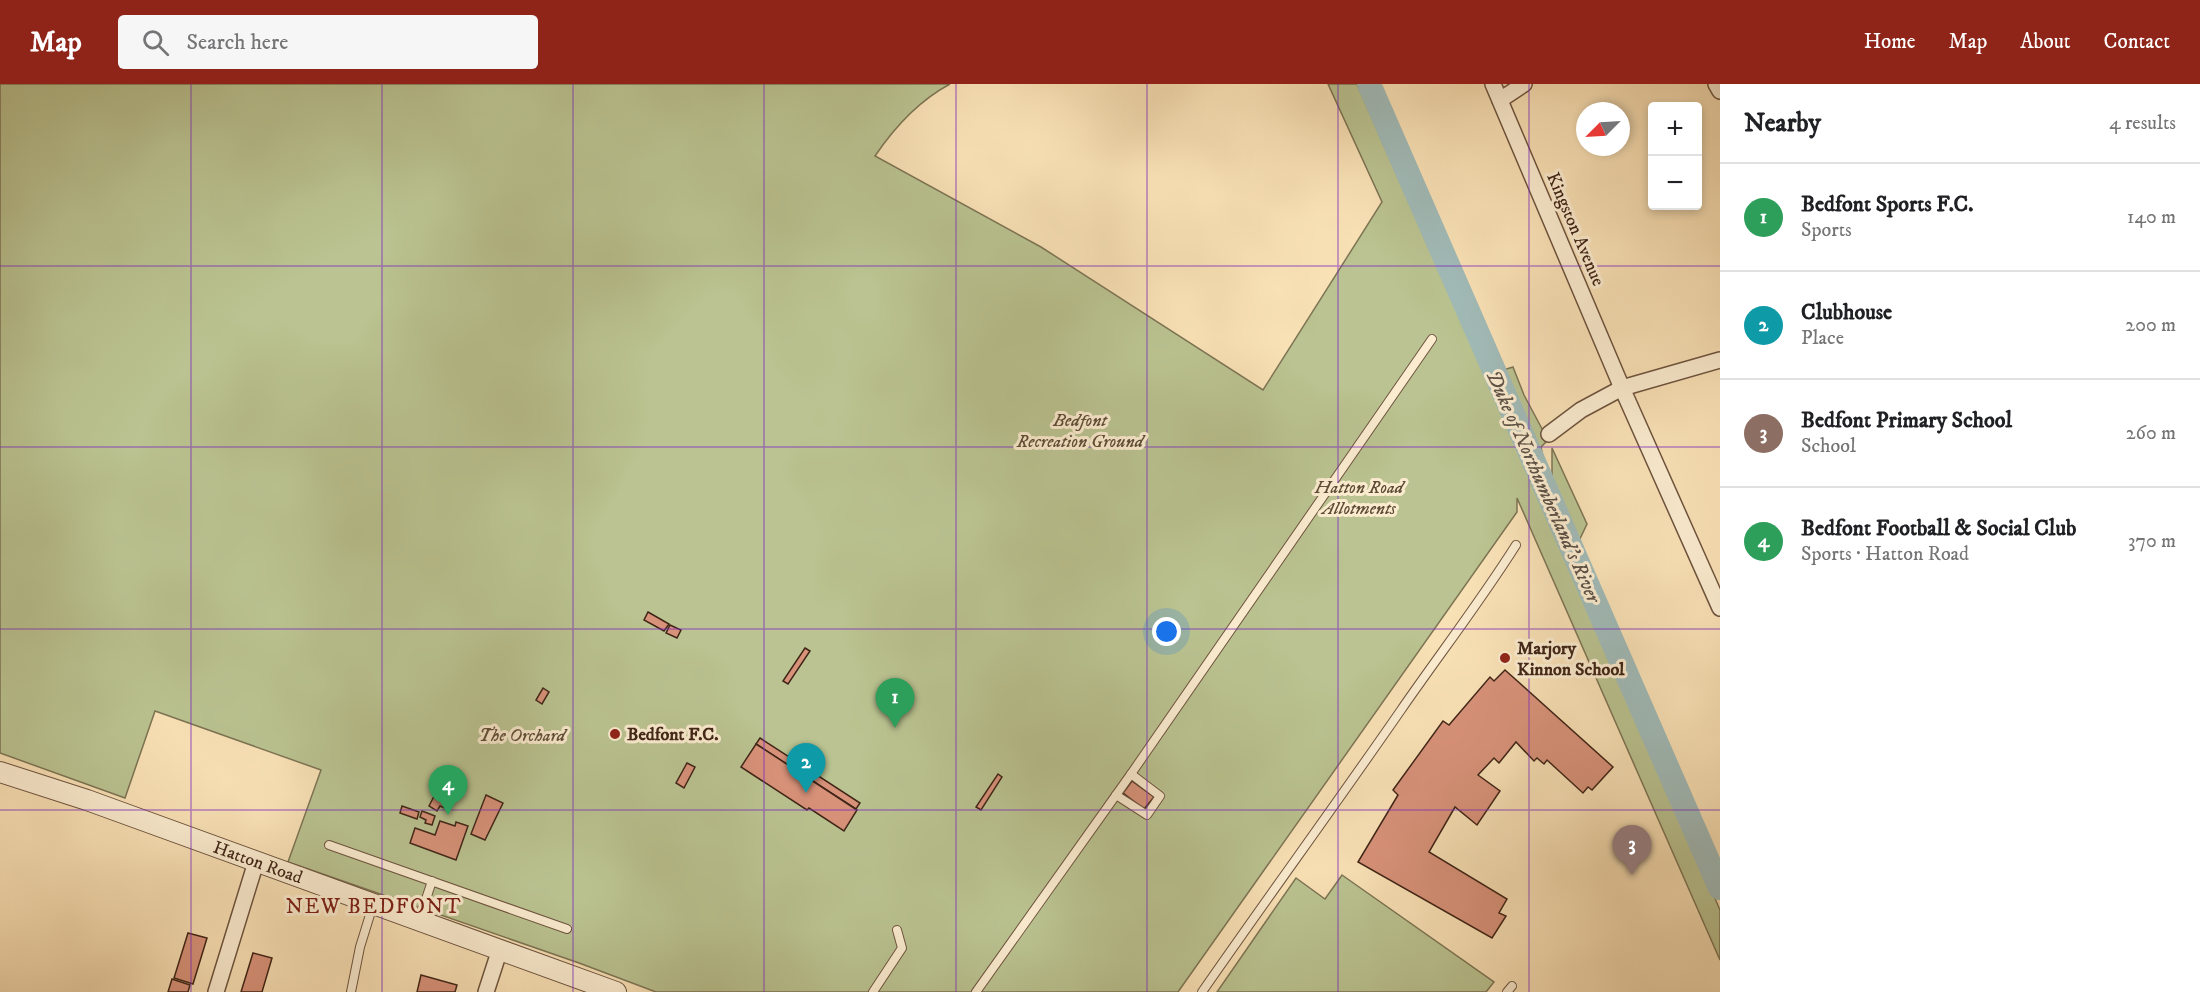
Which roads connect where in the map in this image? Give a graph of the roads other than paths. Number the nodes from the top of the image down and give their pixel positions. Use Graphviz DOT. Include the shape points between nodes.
graph roads {
  1 [pos="1493,84"];
  2 [pos="1524,84"];
  3 [pos="1716,84"];
  4 [pos="1720,91"];
  5 [pos="1500,100"];
  6 [pos="1432,339"];
  7 [pos="1720,360"];
  8 [pos="1622,388"];
  9 [pos="1549,434"];
  10 [pos="1516,545"];
  11 [pos="1720,608"];
  12 [pos="0,772"];
  13 [pos="1131,774"];
  14 [pos="1116,795"];
  15 [pos="329,845"];
  16 [pos="256,862"];
  17 [pos="432,881"];
  18 [pos="373,903"];
  19 [pos="420,920"];
  20 [pos="567,929"];
  21 [pos="897,930"];
  22 [pos="500,950"];
  23 [pos="216,992"];
  24 [pos="351,992"];
  25 [pos="486,992"];
  26 [pos="616,992"];
  27 [pos="873,992"];
  28 [pos="976,992"];
  29 [pos="1202,992"];
  1 -- 5 [label="street, Kingston Avenue"];
  2 -- 5 [label="street"];
  3 -- 4 [label="street"];
  5 -- 8 [label="street, Kingston Avenue"];
  6 -- 13 [label="lane"];
  7 -- 8 [label="street"];
  8 -- 9 [label="street" via="1581,410"];
  8 -- 11 [label="street, Kingston Avenue"];
  10 -- 29 [label="lane"];
  12 -- 16 [label="street, Hatton Road"];
  13 -- 14 [label="lane"];
  13 -- 14 [label="lane" via="1160,796 1147,815"];
  14 -- 28 [label="lane"];
  15 -- 17 [label="lane"];
  16 -- 18 [label="street, Hatton Road"];
  16 -- 23 [label="street"];
  17 -- 19 [label="lane"];
  17 -- 20 [label="lane"];
  18 -- 19 [label="street, Hatton Road"];
  18 -- 24 [label="lane"];
  19 -- 22 [label="street, Hatton Road"];
  21 -- 27 [label="lane" via="902,948"];
  22 -- 25 [label="street"];
  22 -- 26 [label="street, Hatton Road"];
}
